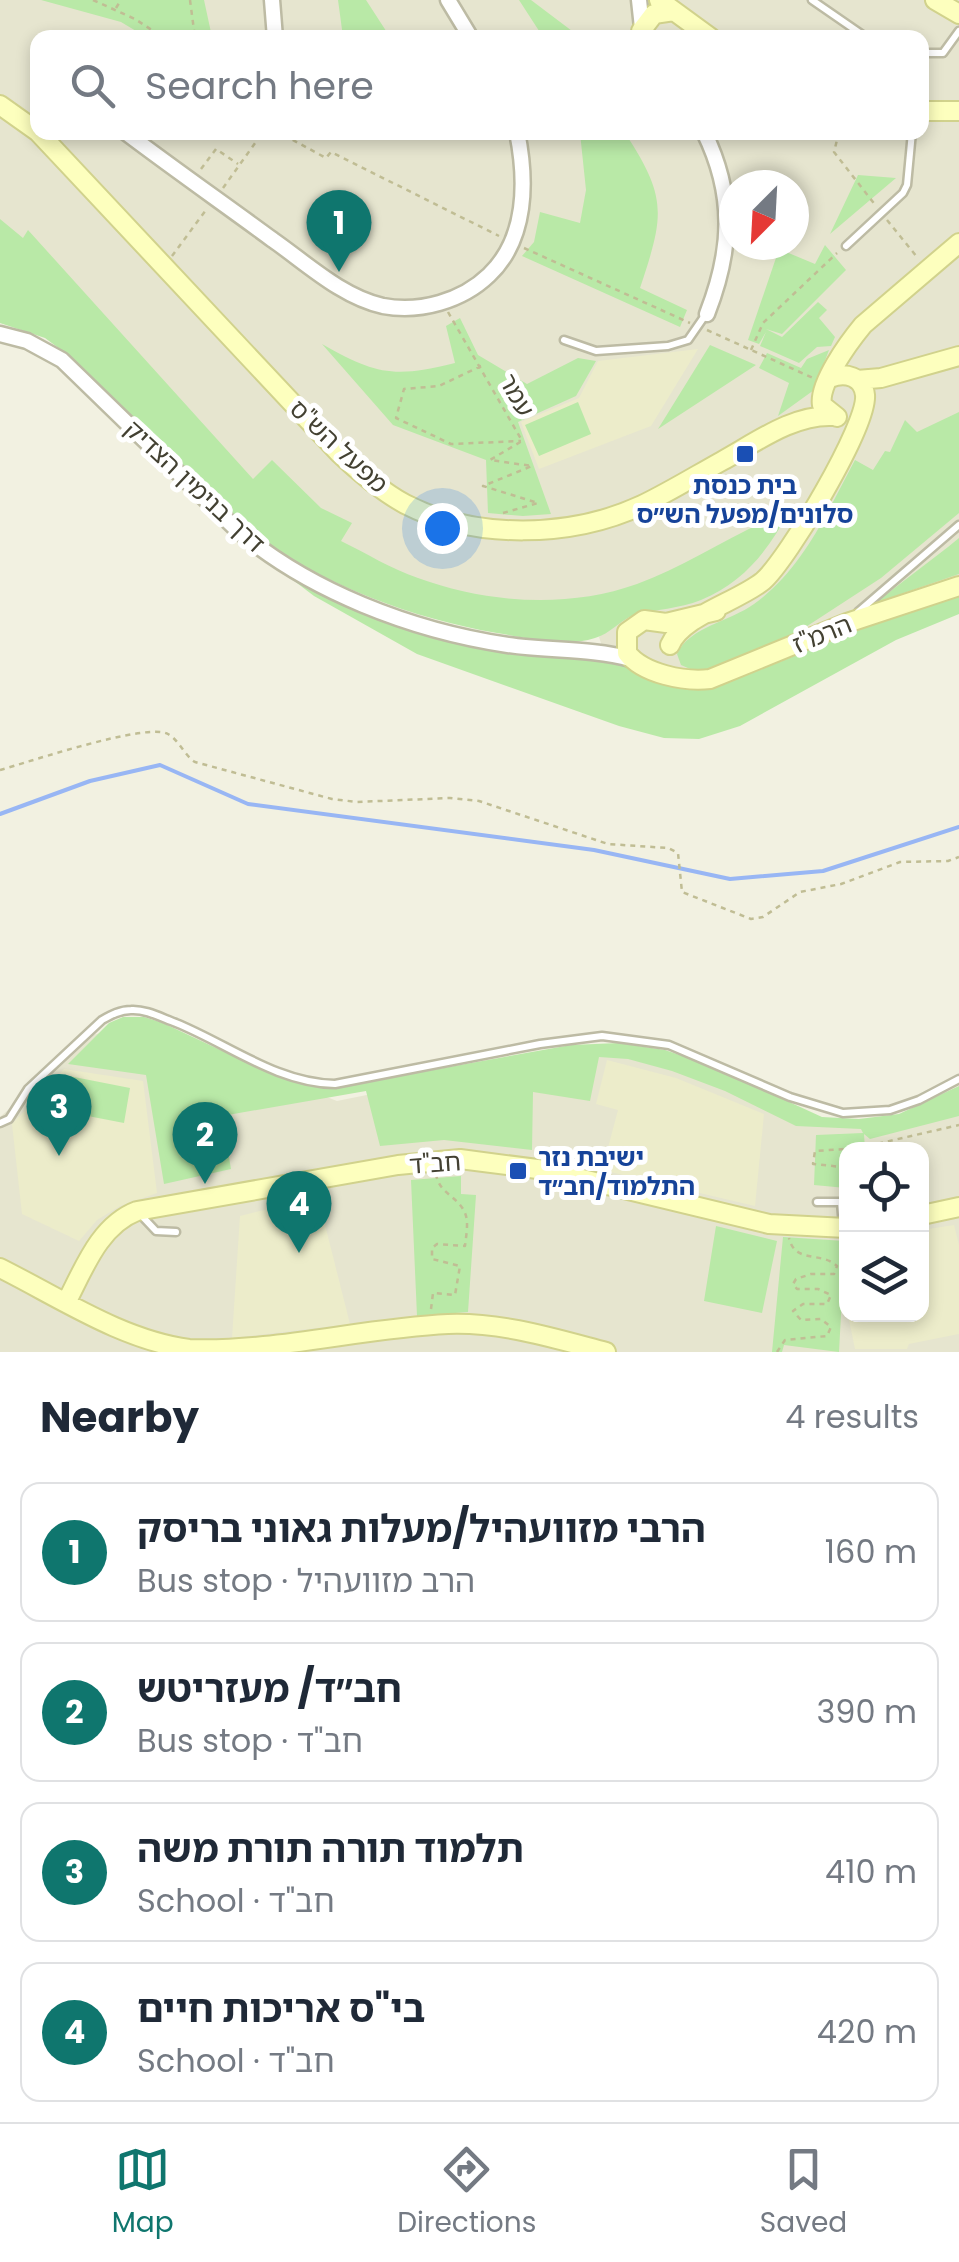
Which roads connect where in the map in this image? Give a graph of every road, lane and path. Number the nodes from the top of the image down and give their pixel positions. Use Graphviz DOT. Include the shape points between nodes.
graph roads {
  1 [pos="92,0"];
  2 [pos="121,0"];
  3 [pos="190,0"];
  4 [pos="272,0"];
  5 [pos="448,0"];
  6 [pos="639,0"];
  7 [pos="812,0"];
  8 [pos="935,0"];
  9 [pos="667,5"];
  10 [pos="115,9"];
  11 [pos="959,14"];
  12 [pos="150,30"];
  13 [pos="195,30"];
  14 [pos="274,30"];
  15 [pos="465,30"];
  16 [pos="642,30"];
  17 [pos="644,30"];
  18 [pos="700,30"];
  19 [pos="855,30"];
  20 [pos="959,31"];
  21 [pos="929,53"];
  22 [pos="0,104"];
  23 [pos="929,111"];
  24 [pos="959,111"];
  25 [pos="30,125"];
  26 [pos="48,140"];
  27 [pos="137,140"];
  28 [pos="293,140"];
  29 [pos="518,140"];
  30 [pos="707,140"];
  31 [pos="838,140"];
  32 [pos="911,140"];
  33 [pos="240,165"];
  34 [pos="192,182"];
  35 [pos="882,214"];
  36 [pos="511,242"];
  37 [pos="959,243"];
  38 [pos="846,246"];
  39 [pos="928,271"];
  40 [pos="442,302"];
  41 [pos="703,320"];
  42 [pos="0,334"];
  43 [pos="564,340"];
  44 [pos="847,346"];
  45 [pos="751,350"];
  46 [pos="959,356"];
  47 [pos="481,366"];
  48 [pos="916,368"];
  49 [pos="854,378"];
  50 [pos="825,386"];
  51 [pos="862,406"];
  52 [pos="837,417"];
  53 [pos="780,430"];
  54 [pos="522,441"];
  55 [pos="842,460"];
  56 [pos="959,525"];
  57 [pos="482,527"];
  58 [pos="959,586"];
  59 [pos="716,611"];
  60 [pos="659,623"];
  61 [pos="847,623"];
  62 [pos="626,632"];
  63 [pos="669,648"];
  64 [pos="580,650"];
  65 [pos="638,662"];
  66 [pos="685,680"];
  67 [pos="0,770"];
  68 [pos="959,857"];
  69 [pos="959,1079"];
  70 [pos="0,1122"];
  71 [pos="959,1125"];
  72 [pos="885,1142"];
  73 [pos="839,1149"];
  74 [pos="434,1160"];
  75 [pos="839,1167"];
  76 [pos="817,1202"];
  77 [pos="839,1202"];
  78 [pos="959,1207"];
  79 [pos="137,1211"];
  80 [pos="929,1214"];
  81 [pos="788,1226"];
  82 [pos="839,1228"];
  83 [pos="176,1232"];
  84 [pos="0,1268"];
  85 [pos="66,1301"];
  86 [pos="429,1326"];
  87 [pos="606,1352"];
  88 [pos="776,1352"];
  1 -- 10 [label="path"];
  2 -- 10 [label="path"];
  3 -- 13 [label="path"];
  4 -- 14 [label="street"];
  5 -- 15 [label="street"];
  6 -- 16 [label="street"];
  7 -- 19 [label="lane"];
  8 -- 11 [label="street"];
  9 -- 17 [label="street"];
  9 -- 18 [label="street"];
  10 -- 12 [label="path"];
  20 -- 21 [label="lane" via="943,53"];
  22 -- 25 [label="street, מפעל הש\"ס"];
  23 -- 24 [label="street"];
  26 -- 57 [label="street, מפעל הש\"ס" via="356,469 414,508"];
  27 -- 34 [label="street"];
  28 -- 36 [label="path"];
  29 -- 36 [label="street" via="523,180"];
  30 -- 41 [label="street" via="722,180 727,222 721,277"];
  31 -- 35 [label="path" via="834,152"];
  32 -- 35 [label="lane" via="907,185"];
  33 -- 34 [label="path" via="216,149"];
  34 -- 40 [label="street" via="358,297 402,308"];
  35 -- 38 [label="lane"];
  35 -- 39 [label="path"];
  36 -- 40 [label="street" via="488,276"];
  36 -- 41 [label="path"];
  37 -- 39 [label="street"];
  38 -- 45 [label="path" via="763,322"];
  39 -- 44 [label="street" via="863,324"];
  40 -- 47 [label="path, עמר"];
  41 -- 43 [label="lane" via="688,340 668,346 596,351"];
  41 -- 45 [label="path"];
  42 -- 64 [label="street, דרך בנימין הצדיק" via="62,360 280,564 436,631"];
  44 -- 49 [label="street" via="844,359"];
  44 -- 50 [label="street"];
  45 -- 50 [label="path"];
  46 -- 48 [label="street"];
  47 -- 54 [label="path, עמר"];
  47 -- 54 [label="path" via="439,386 404,389 396,418 451,444"];
  48 -- 49 [label="street"];
  48 -- 51 [label="street"];
  49 -- 50 [label="street"];
  49 -- 51 [label="street" via="864,390"];
  50 -- 52 [label="street" via="827,412"];
  50 -- 53 [label="street, מפעל הש\"ס"];
  51 -- 52 [label="street" via="848,418"];
  51 -- 55 [label="street"];
  52 -- 53 [label="street, מפעל הש\"ס" via="815,416"];
  52 -- 55 [label="street" via="846,439"];
  53 -- 57 [label="street, מפעל הש\"ס" via="616,515 558,527"];
  54 -- 57 [label="path, עמר" via="490,460 532,466 482,486 538,504 489,517"];
  55 -- 59 [label="street" via="775,569"];
  56 -- 61 [label="lane"];
  58 -- 61 [label="street, הרמ\"ז"];
  59 -- 60 [label="street"];
  59 -- 63 [label="street" via="683,626"];
  60 -- 62 [label="street" via="644,620"];
  60 -- 63 [label="street" via="668,632"];
  61 -- 66 [label="street, הרמ\"ז" via="726,674"];
  62 -- 64 [label="street" via="608,645"];
  62 -- 65 [label="street" via="624,646"];
  63 -- 65 [label="street" via="658,662"];
  63 -- 66 [label="street" via="670,669"];
  64 -- 65 [label="street, דרך בנימין הצדיק"];
  65 -- 66 [label="street"];
  67 -- 68 [label="path" via="158,731 195,762 315,794 357,802 479,801 608,844 668,848 678,853 682,892 751,919 800,892 900,862"];
  69 -- 70 [label="lane" via="890,1110 843,1114 669,1045 602,1036 315,1084 132,1010 102,1020"];
  71 -- 72 [label="path"];
  73 -- 75 [label="path" via="815,1151 813,1164"];
  74 -- 79 [label="street, חב\"ד"];
  74 -- 81 [label="street, חב\"ד" via="545,1170"];
  74 -- 86 [label="path" via="438,1186 464,1210 467,1224 464,1246 432,1248 432,1259 460,1266 461,1272 456,1295 433,1294"];
  76 -- 77 [label="lane"];
  78 -- 80 [label="street"];
  79 -- 83 [label="lane" via="156,1231"];
  79 -- 85 [label="street, חב\"ד" via="95,1247"];
  81 -- 82 [label="street, חב\"ד"];
  81 -- 88 [label="path" via="794,1251 828,1259 836,1270 793,1284 831,1295 827,1304 794,1311 801,1320 831,1328 820,1338 784,1340"];
  84 -- 85 [label="street"];
  85 -- 86 [label="street" via="138,1336 209,1351"];
  86 -- 87 [label="street" via="496,1325"];
}
